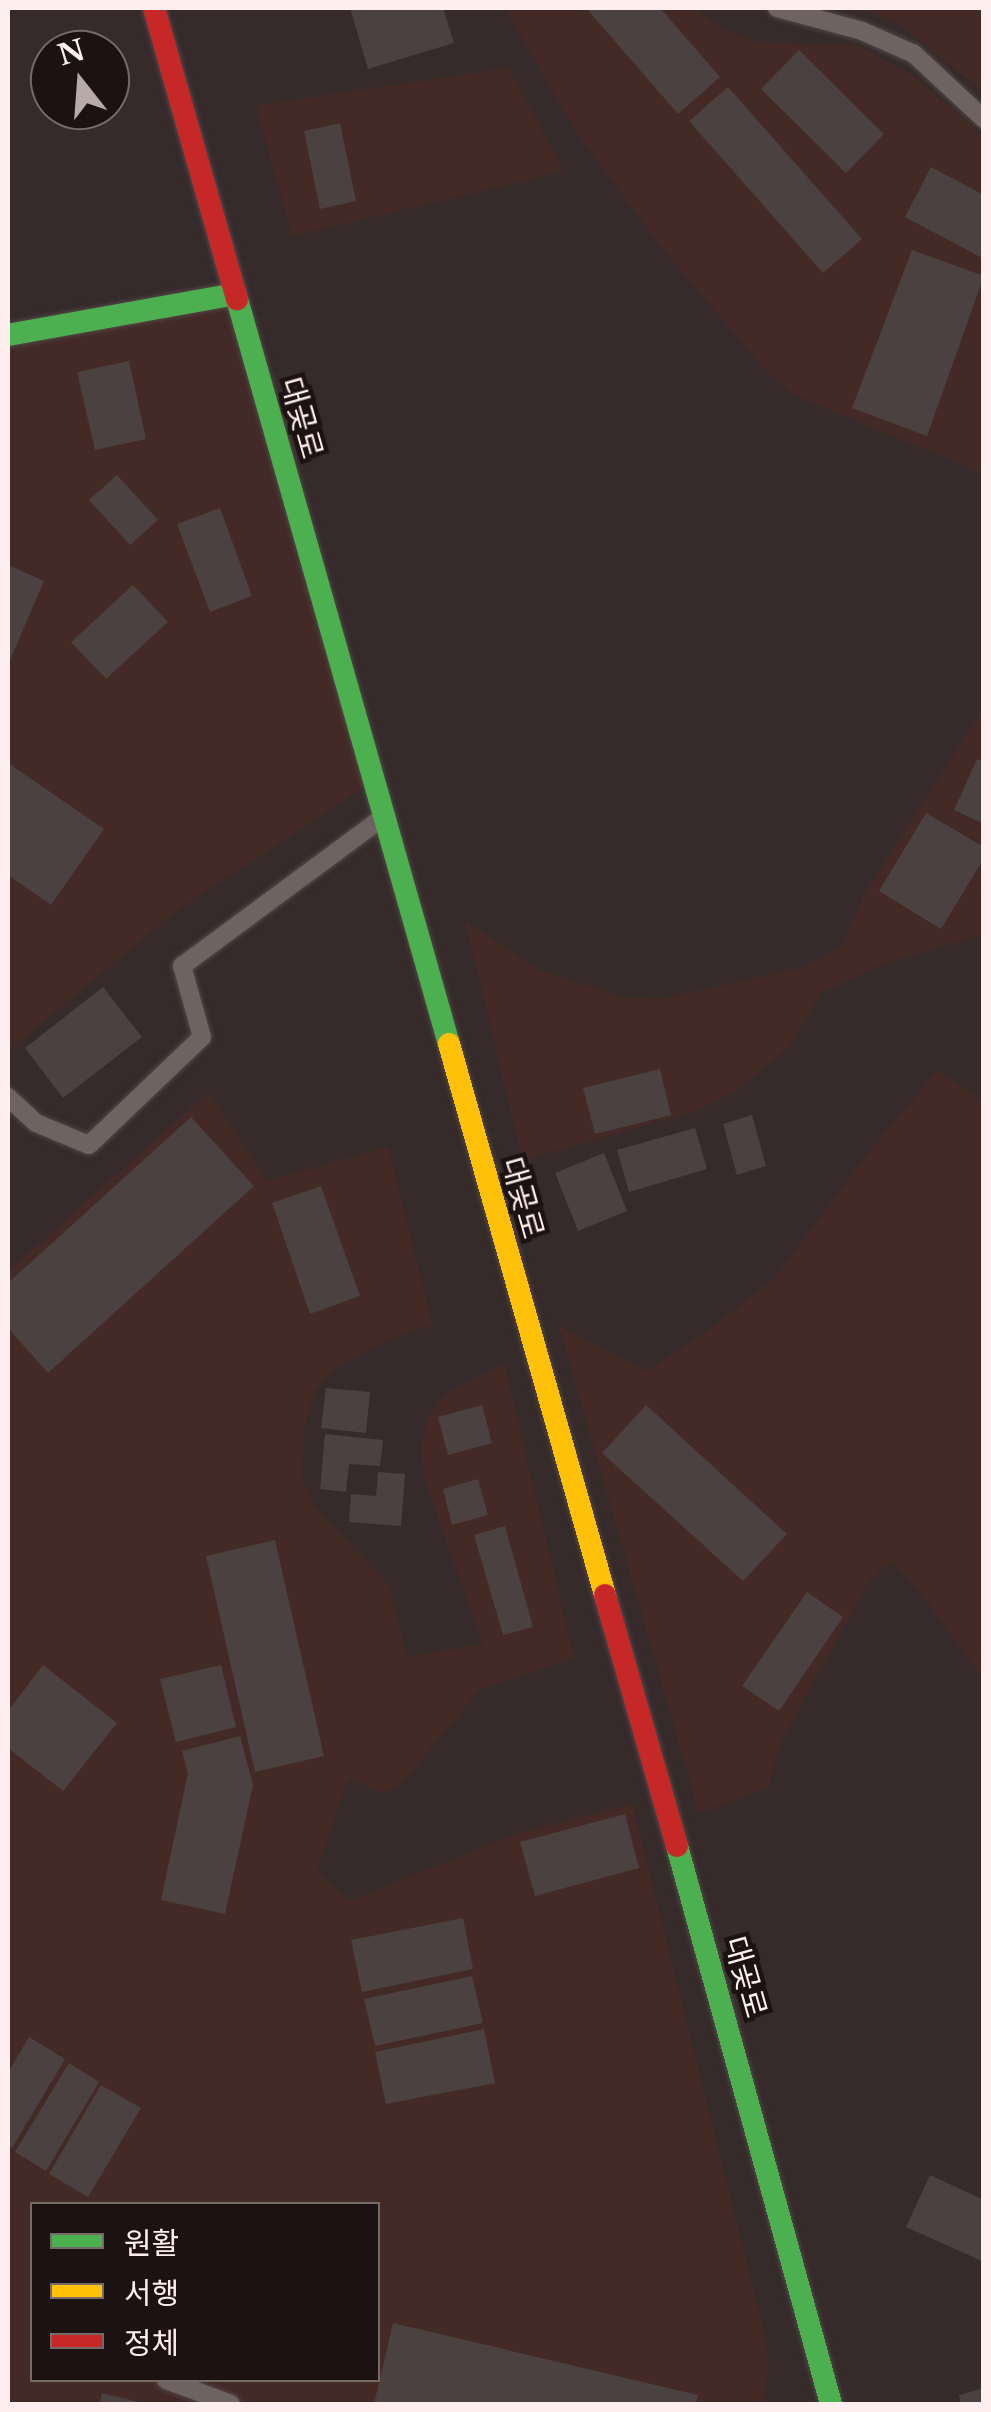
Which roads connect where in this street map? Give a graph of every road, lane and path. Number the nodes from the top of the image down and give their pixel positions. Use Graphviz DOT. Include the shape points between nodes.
graph roads {
  1 [pos="154,8"];
  2 [pos="777,8"];
  3 [pos="984,119"];
  4 [pos="235,294"];
  5 [pos="8,335"];
  6 [pos="383,817"];
  7 [pos="8,1097"];
  8 [pos="172,2382"];
  9 [pos="232,2404"];
  10 [pos="831,2404"];
  1 -- 4 [label="street, 대곶로"];
  2 -- 3 [label="lane" via="862,31 914,54"];
  4 -- 5 [label="street"];
  4 -- 6 [label="street, 대곶로"];
  6 -- 7 [label="lane" via="182,966 202,1037 89,1145 36,1123"];
  6 -- 10 [label="street, 대곶로"];
  8 -- 9 [label="lane"];
}
